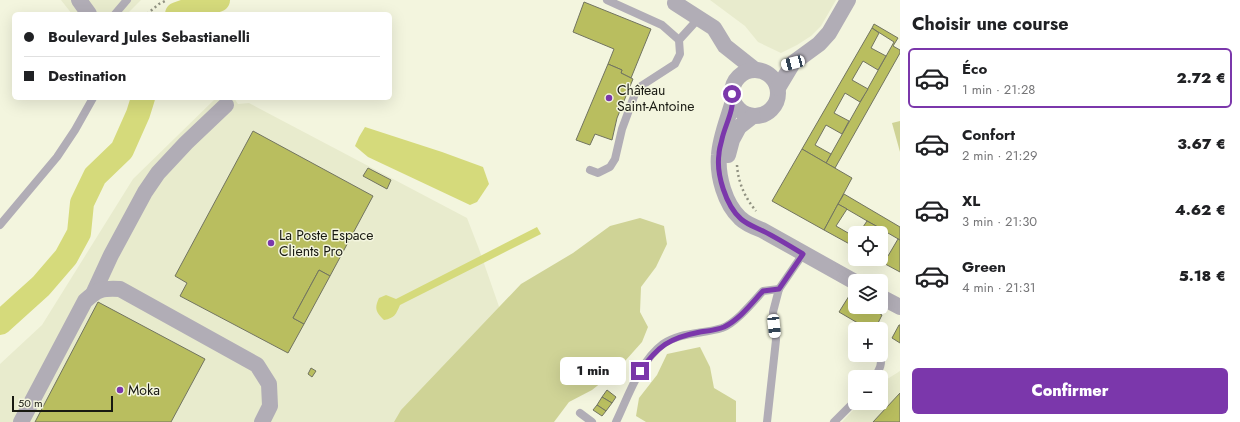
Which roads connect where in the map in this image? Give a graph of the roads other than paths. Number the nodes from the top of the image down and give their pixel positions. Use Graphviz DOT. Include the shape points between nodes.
graph roads {
  1 [pos="79,0"];
  2 [pos="127,0"];
  3 [pos="607,0"];
  4 [pos="848,0"];
  5 [pos="673,1"];
  6 [pos="88,12"];
  7 [pos="117,12"];
  8 [pos="699,18"];
  9 [pos="678,40"];
  10 [pos="725,46"];
  11 [pos="793,63"];
  12 [pos="759,70"];
  13 [pos="735,81"];
  14 [pos="778,88"];
  15 [pos="93,100"];
  16 [pos="733,101"];
  17 [pos="226,105"];
  18 [pos="752,116"];
  19 [pos="590,170"];
  20 [pos="0,225"];
  21 [pos="762,230"];
  22 [pos="803,254"];
  23 [pos="850,274"];
  24 [pos="779,289"];
  25 [pos="93,294"];
  26 [pos="888,301"];
  27 [pos="900,307"];
  28 [pos="848,408"];
  29 [pos="580,413"];
  30 [pos="21,422"];
  31 [pos="262,422"];
  32 [pos="592,422"];
  33 [pos="616,422"];
  34 [pos="767,422"];
  35 [pos="834,422"];
  1 -- 6 [label="street"];
  2 -- 7 [label="lane"];
  3 -- 9 [label="lane" via="662,25"];
  4 -- 11 [label="street" via="829,33 819,44"];
  5 -- 8 [label="street"];
  8 -- 9 [label="lane"];
  8 -- 10 [label="street" via="714,28"];
  9 -- 19 [label="lane" via="680,54 675,64 636,91 622,129 615,159 610,167 598,173"];
  10 -- 12 [label="street"];
  10 -- 13 [label="street"];
  11 -- 12 [label="street"];
  11 -- 14 [label="street"];
  12 -- 13 [label="street" via="743,73"];
  12 -- 14 [label="street" via="773,78"];
  13 -- 16 [label="street" via="732,88"];
  14 -- 18 [label="street" via="776,102 772,108 766,113"];
  15 -- 20 [label="lane" via="57,157"];
  16 -- 18 [label="street" via="741,111"];
  16 -- 21 [label="street" via="718,155 720,174 731,207 748,224"];
  17 -- 25 [label="street" via="158,173 111,255"];
  18 -- 21 [label="street" via="740,127 732,140 728,168 737,201"];
  21 -- 22 [label="street"];
  22 -- 23 [label="street"];
  22 -- 24 [label="lane"];
  24 -- 33 [label="lane" via="763,291 741,315 723,328 694,333 663,345 640,371"];
  24 -- 34 [label="lane" via="773,312 776,340"];
  25 -- 30 [label="street" via="85,301"];
  25 -- 31 [label="street" via="105,288 120,289 257,365 269,384 270,406"];
  26 -- 27 [label="street"];
  28 -- 35 [label="lane"];
  29 -- 32 [label="lane"];
}
